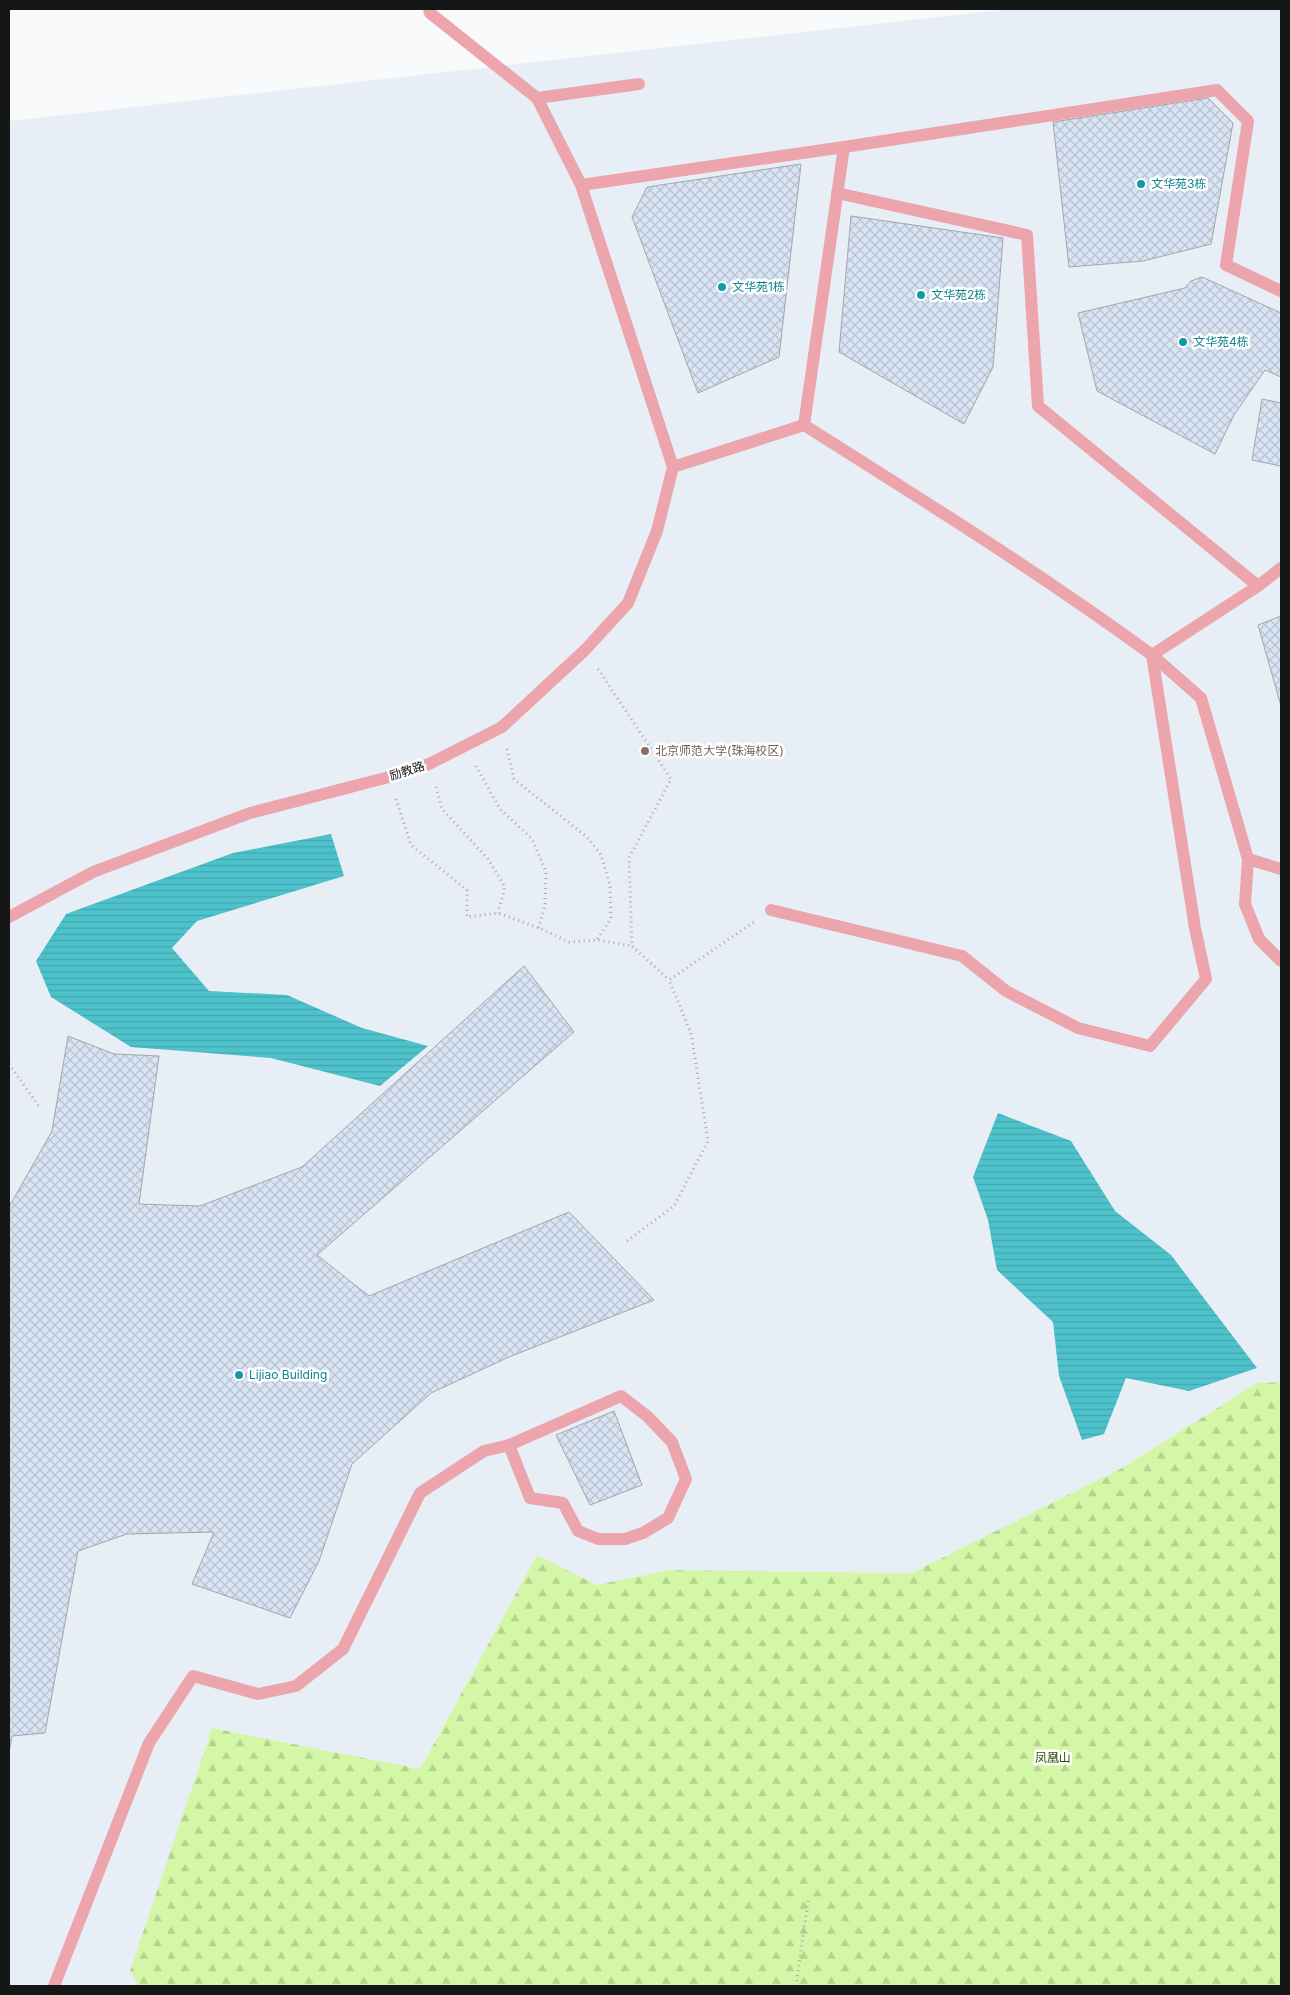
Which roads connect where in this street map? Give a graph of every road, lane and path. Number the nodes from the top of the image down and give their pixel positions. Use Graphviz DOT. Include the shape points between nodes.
graph roads {
  1 [pos="429,9"];
  2 [pos="639,84"];
  3 [pos="537,98"];
  4 [pos="844,147"];
  5 [pos="581,185"];
  6 [pos="837,193"];
  7 [pos="1281,291"];
  8 [pos="804,425"];
  9 [pos="673,467"];
  10 [pos="1281,568"];
  11 [pos="1258,586"];
  12 [pos="585,650"];
  13 [pos="1152,655"];
  14 [pos="502,727"];
  15 [pos="464,746"];
  16 [pos="429,764"];
  17 [pos="389,777"];
  18 [pos="1248,858"];
  19 [pos="1281,869"];
  20 [pos="772,910"];
  21 [pos="498,913"];
  22 [pos="9,917"];
  23 [pos="539,928"];
  24 [pos="597,940"];
  25 [pos="632,946"];
  26 [pos="1281,961"];
  27 [pos="668,980"];
  28 [pos="9,1064"];
  29 [pos="40,1108"];
  30 [pos="627,1241"];
  31 [pos="509,1446"];
  32 [pos="808,1901"];
  33 [pos="54,1986"];
  34 [pos="796,1986"];
  1 -- 3 [label="lane"];
  2 -- 3 [label="lane"];
  3 -- 5 [label="lane"];
  4 -- 5 [label="lane"];
  4 -- 6 [label="lane"];
  4 -- 7 [label="lane" via="1217,90 1248,121 1226,266"];
  5 -- 9 [label="lane"];
  6 -- 8 [label="lane"];
  6 -- 11 [label="lane" via="1027,235 1038,406"];
  8 -- 9 [label="lane"];
  8 -- 13 [label="lane" via="1092,611"];
  9 -- 12 [label="lane, 励教路" via="656,531 628,603"];
  10 -- 11 [label="lane"];
  11 -- 13 [label="lane"];
  12 -- 14 [label="lane, 励教路"];
  12 -- 25 [label="path" via="671,779 629,858"];
  13 -- 18 [label="lane" via="1201,698"];
  13 -- 20 [label="lane" via="1206,980 1150,1046 1078,1028 1006,991 962,956"];
  14 -- 15 [label="lane, 励教路"];
  14 -- 24 [label="path" via="514,779 582,832 601,856 610,886 612,918"];
  15 -- 16 [label="lane, 励教路"];
  15 -- 23 [label="path" via="500,809 532,839 546,872 545,904"];
  16 -- 17 [label="lane, 励教路"];
  16 -- 21 [label="path" via="442,810 488,859 505,887"];
  17 -- 21 [label="path" via="412,845 467,890 467,917"];
  17 -- 22 [label="lane, 励教路" via="250,813 93,872"];
  18 -- 19 [label="lane"];
  18 -- 26 [label="lane" via="1245,904 1259,939"];
  20 -- 27 [label="path"];
  21 -- 23 [label="path"];
  23 -- 24 [label="path" via="569,942"];
  24 -- 25 [label="path"];
  25 -- 27 [label="path"];
  27 -- 30 [label="path" via="691,1033 708,1141 674,1206"];
  28 -- 29 [label="path"];
  31 -- 31 [label="lane" via="530,1498 563,1503 578,1531 598,1539 625,1539 668,1518 686,1479 672,1442 647,1416 621,1396"];
  31 -- 33 [label="lane" via="484,1451 420,1493 343,1649 296,1686 258,1694 193,1676 149,1743"];
  32 -- 34 [label="path"];
}
